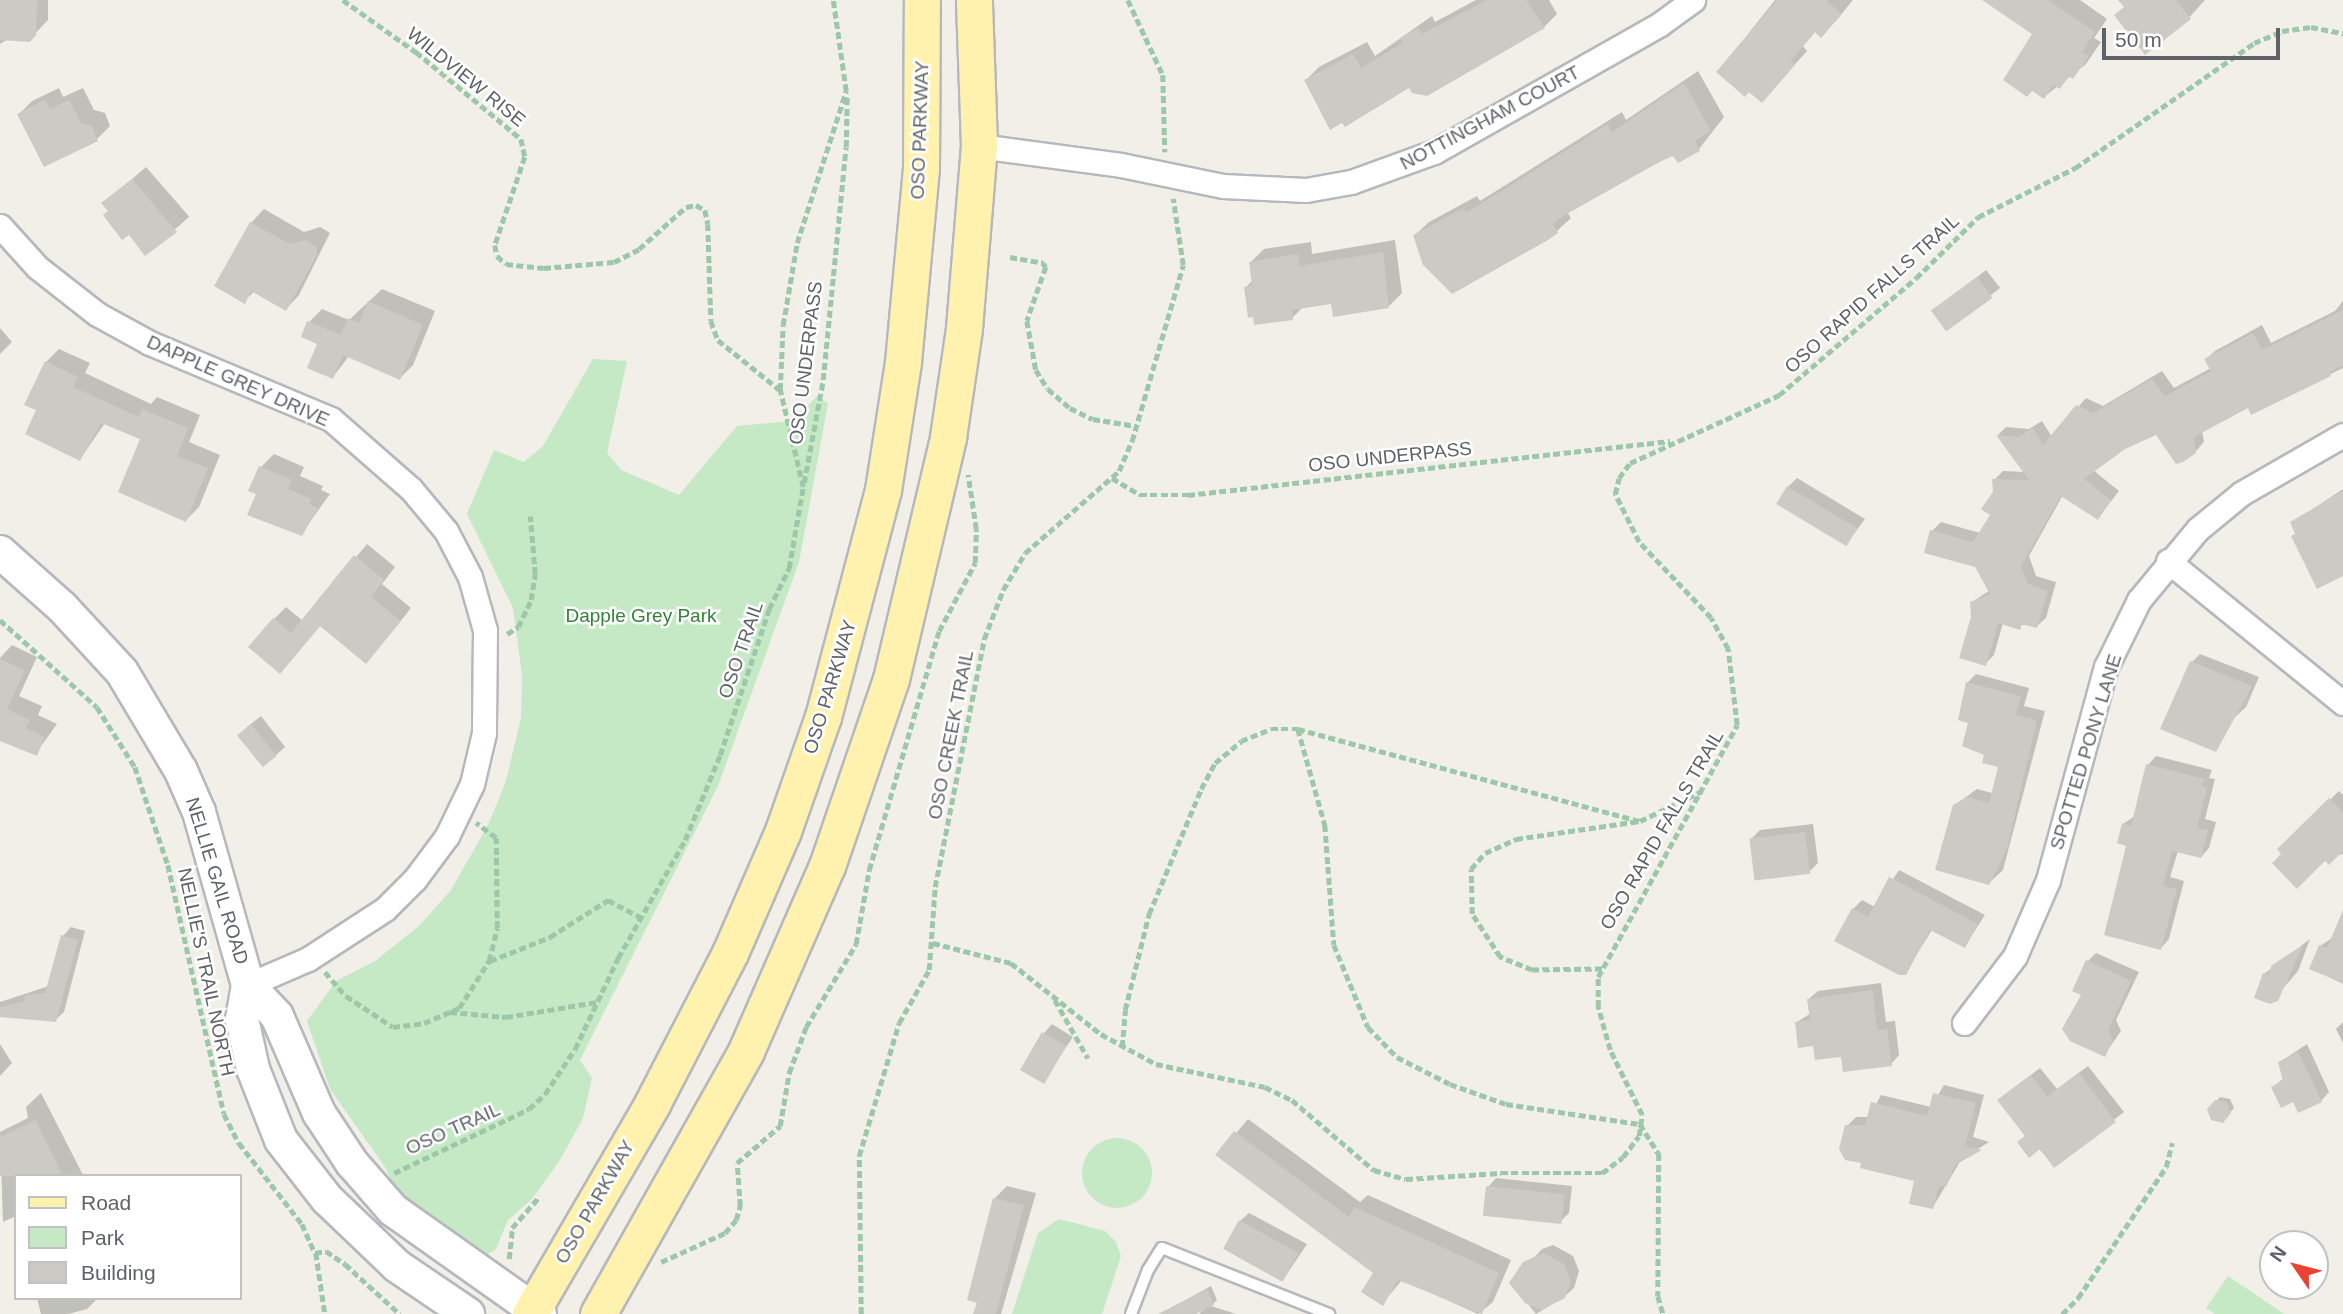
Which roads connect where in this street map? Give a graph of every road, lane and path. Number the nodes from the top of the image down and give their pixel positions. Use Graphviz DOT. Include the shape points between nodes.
graph roads {
  1 [pos="343,0"];
  2 [pos="833,0"];
  3 [pos="922,0"];
  4 [pos="974,0"];
  5 [pos="1128,0"];
  6 [pos="1693,0"];
  7 [pos="2343,33"];
  8 [pos="846,91"];
  9 [pos="1163,139"];
  10 [pos="979,146"];
  11 [pos="1174,210"];
  12 [pos="0,226"];
  13 [pos="843,241"];
  14 [pos="834,242"];
  15 [pos="1010,257"];
  16 [pos="780,390"];
  17 [pos="1136,426"];
  18 [pos="2343,435"];
  19 [pos="1675,440"];
  20 [pos="1112,478"];
  21 [pos="803,487"];
  22 [pos="530,516"];
  23 [pos="0,552"];
  24 [pos="2168,561"];
  25 [pos="0,620"];
  26 [pos="486,649"];
  27 [pos="2343,703"];
  28 [pos="1298,729"];
  29 [pos="1703,791"];
  30 [pos="459,810"];
  31 [pos="1640,821"];
  32 [pos="640,917"];
  33 [pos="933,943"];
  34 [pos="315,955"];
  35 [pos="489,961"];
  36 [pos="1602,970"];
  37 [pos="248,985"];
  38 [pos="1053,996"];
  39 [pos="598,1002"];
  40 [pos="449,1012"];
  41 [pos="1964,1023"];
  42 [pos="1122,1047"];
  43 [pos="1088,1058"];
  44 [pos="1640,1124"];
  45 [pos="2172,1143"];
  46 [pos="387,1177"];
  47 [pos="539,1197"];
  48 [pos="316,1253"];
  49 [pos="510,1264"];
  50 [pos="534,1313"];
  51 [pos="326,1314"];
  52 [pos="400,1314"];
  53 [pos="468,1314"];
  54 [pos="598,1314"];
  55 [pos="861,1314"];
  56 [pos="1131,1314"];
  57 [pos="1329,1314"];
  58 [pos="1663,1314"];
  59 [pos="2062,1314"];
  1 -- 16 [label="path, WILDVIEW RISE" via="416,52 521,139 525,157 495,245 497,256 506,264 556,268 614,262 639,249 686,207 696,205 705,210 708,224 710,321 718,340"];
  2 -- 8 [label="path, OSO TRAIL"];
  3 -- 50 [label="main road, OSO PARKWAY" via="921,169 903,362 883,490 823,717 783,831 730,953 652,1104"];
  4 -- 10 [label="main road"];
  5 -- 9 [label="path" via="1163,75"];
  6 -- 10 [label="street, NOTTINGHAM COURT" via="1660,24 1434,152 1352,182 1306,190 1223,186 1122,165"];
  7 -- 19 [label="path, OSO RAPID FALLS TRAIL" via="2311,27 2282,31 2254,43 2075,168 1978,218 1916,278 1779,395"];
  8 -- 14 [label="path, OSO UNDERPASS" via="846,147"];
  8 -- 16 [label="path, OSO TRAIL" via="797,243 783,325"];
  10 -- 54 [label="main road" via="964,328 948,437 891,679 827,866 746,1051"];
  11 -- 17 [label="path, OSO CREEK TRAIL" via="1183,265"];
  12 -- 26 [label="street, DAPPLE GREY DRIVE" via="37,267 96,314 150,344 331,419 370,451 446,531 470,577"];
  13 -- 14 [label="path"];
  14 -- 21 [label="path, OSO UNDERPASS" via="822,380"];
  15 -- 17 [label="path" via="1046,267 1027,321 1036,370 1048,389 1070,408 1093,419"];
  16 -- 21 [label="path, OSO TRAIL"];
  17 -- 20 [label="path, OSO CREEK TRAIL"];
  18 -- 24 [label="street, SPOTTED PONY LANE" via="2242,493"];
  19 -- 20 [label="path, OSO UNDERPASS" via="1188,495 1140,495"];
  19 -- 29 [label="path, OSO RAPID FALLS TRAIL" via="1630,463 1615,494 1639,542 1711,618 1728,649 1737,725"];
  20 -- 33 [label="path, OSO CREEK TRAIL" via="1026,553 989,627 935,887"];
  21 -- 32 [label="path, OSO TRAIL" via="789,568 769,609 720,755 685,840"];
  22 -- 26 [label="path" via="535,574 531,600 518,627"];
  23 -- 37 [label="street, NELLIE GAIL ROAD" via="62,607 122,672 162,732 199,812"];
  24 -- 27 [label="street"];
  24 -- 41 [label="street, SPOTTED PONY LANE" via="2140,600 2106,667 2048,880 2020,943"];
  25 -- 48 [label="path, NELLIE'S TRAIL NORTH" via="97,707 135,767 168,865 223,1114 239,1143 302,1224"];
  26 -- 30 [label="street, DAPPLE GREY DRIVE" via="484,733 472,784"];
  28 -- 31 [label="path"];
  28 -- 42 [label="path" via="1271,729 1241,741 1215,763 1149,914 1125,1010"];
  28 -- 44 [label="path" via="1325,825 1334,945 1368,1027 1397,1057 1461,1088 1506,1104"];
  29 -- 31 [label="path"];
  29 -- 36 [label="path, OSO RAPID FALLS TRAIL"];
  30 -- 34 [label="street, DAPPLE GREY DRIVE" via="415,879 385,909"];
  30 -- 35 [label="path" via="496,838 497,928"];
  31 -- 36 [label="path" via="1516,839 1485,853 1471,869 1472,914 1500,957 1532,970"];
  32 -- 35 [label="path" via="608,900 550,937"];
  32 -- 39 [label="path, OSO TRAIL"];
  33 -- 38 [label="path" via="1011,963"];
  33 -- 55 [label="path, OSO CREEK TRAIL" via="929,970 899,1023 859,1156"];
  34 -- 37 [label="street, DAPPLE GREY DRIVE"];
  34 -- 40 [label="path" via="346,996 393,1027 424,1023"];
  35 -- 40 [label="path" via="459,1008"];
  36 -- 44 [label="path, OSO RAPID FALLS TRAIL" via="1598,1007 1610,1050 1642,1115"];
  37 -- 50 [label="street, NELLIE GAIL ROAD" via="277,1016 319,1113 352,1163 393,1210"];
  37 -- 53 [label="street, NELLIE GAIL ROAD" via="242,1019 253,1069 281,1140 327,1199 397,1266"];
  38 -- 42 [label="path"];
  38 -- 43 [label="path"];
  39 -- 40 [label="path" via="506,1017"];
  39 -- 46 [label="path, OSO TRAIL" via="575,1049 530,1109 422,1156"];
  42 -- 44 [label="path" via="1156,1063 1265,1087 1292,1100 1374,1170 1406,1179 1501,1172 1602,1173 1623,1157 1639,1136"];
  44 -- 58 [label="path, OSO RAPID FALLS TRAIL" via="1659,1154 1658,1296"];
  45 -- 59 [label="path" via="2166,1167 2078,1298"];
  47 -- 49 [label="path" via="508,1237"];
  48 -- 51 [label="path, NELLIE'S TRAIL NORTH"];
  48 -- 52 [label="path" via="326,1251 345,1264"];
  56 -- 57 [label="lane" via="1162,1248"];
}
